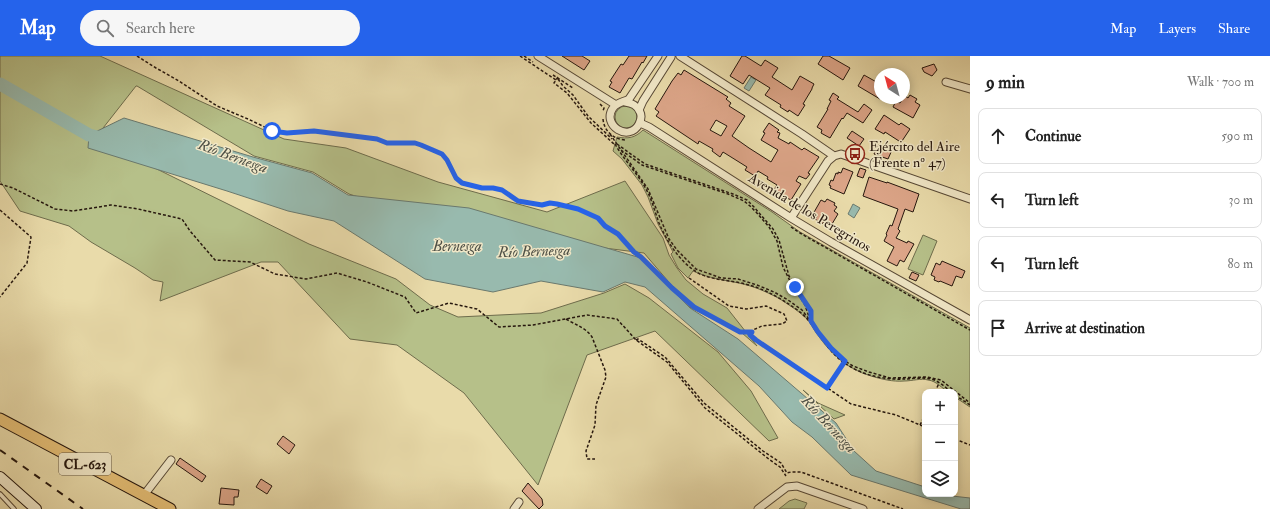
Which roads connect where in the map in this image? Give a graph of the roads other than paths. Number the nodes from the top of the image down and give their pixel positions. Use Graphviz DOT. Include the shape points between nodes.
graph roads {
  1 [pos="538,56"];
  2 [pos="658,56"];
  3 [pos="670,56"];
  4 [pos="680,56"];
  5 [pos="946,82"];
  6 [pos="970,89"];
  7 [pos="625,102"];
  8 [pos="616,105"];
  9 [pos="640,110"];
  10 [pos="640,123"];
  11 [pos="834,156"];
  12 [pos="970,199"];
  13 [pos="791,218"];
  14 [pos="970,320"];
  15 [pos="0,419"];
  16 [pos="171,460"];
  17 [pos="0,477"];
  18 [pos="0,494"];
  19 [pos="144,495"];
  20 [pos="520,502"];
  21 [pos="855,508"];
  22 [pos="14,509"];
  23 [pos="36,509"];
  24 [pos="170,509"];
  25 [pos="514,509"];
  26 [pos="758,509"];
  27 [pos="863,509"];
  1 -- 8 [label="street"];
  2 -- 7 [label="street"];
  3 -- 9 [label="street" via="642,101"];
  4 -- 11 [label="street"];
  5 -- 6 [label="street"];
  7 -- 8 [label="street"];
  7 -- 9 [label="street" via="631,102"];
  8 -- 10 [label="street" via="610,114 610,120 616,129 621,132 632,131"];
  9 -- 10 [label="street"];
  10 -- 13 [label="street, Avenida de los Peregrinos"];
  11 -- 12 [label="street" via="841,154 852,157"];
  11 -- 13 [label="street" via="828,161"];
  13 -- 14 [label="street, Avenida de los Peregrinos"];
  15 -- 19 [label="main road, CL-623"];
  16 -- 19 [label="street"];
  17 -- 23 [label="street"];
  18 -- 22 [label="lane"];
  19 -- 24 [label="main road, CL-623"];
  20 -- 25 [label="street"];
  21 -- 26 [label="street" via="797,486 787,487"];
  21 -- 27 [label="street"];
}
